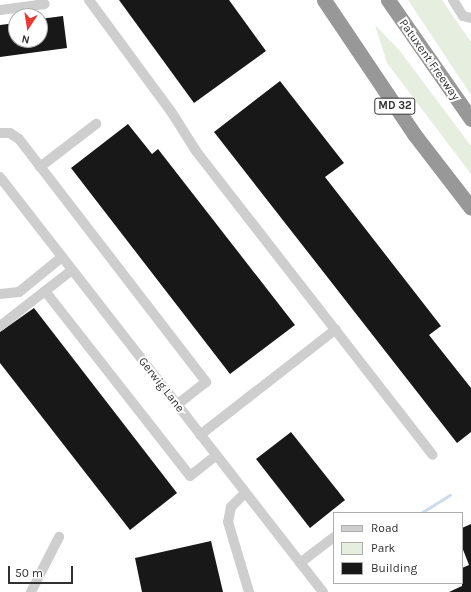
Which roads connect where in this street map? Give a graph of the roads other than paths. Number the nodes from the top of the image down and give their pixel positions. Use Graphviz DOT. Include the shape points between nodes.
graph roads {
  1 [pos="89,0"];
  2 [pos="324,0"];
  3 [pos="388,0"];
  4 [pos="453,0"];
  5 [pos="46,4"];
  6 [pos="0,10"];
  7 [pos="471,18"];
  8 [pos="471,119"];
  9 [pos="96,124"];
  10 [pos="0,133"];
  11 [pos="40,167"];
  12 [pos="0,177"];
  13 [pos="471,208"];
  14 [pos="62,257"];
  15 [pos="72,270"];
  16 [pos="45,291"];
  17 [pos="0,294"];
  18 [pos="0,326"];
  19 [pos="336,329"];
  20 [pos="177,405"];
  21 [pos="200,435"];
  22 [pos="433,455"];
  23 [pos="216,456"];
  24 [pos="244,493"];
  25 [pos="59,537"];
  26 [pos="333,538"];
  27 [pos="300,563"];
  28 [pos="31,592"];
  29 [pos="249,592"];
  30 [pos="322,592"];
  1 -- 19 [label="street" via="172,113 196,151"];
  2 -- 13 [label="highway, MD 32" via="410,127"];
  3 -- 8 [label="highway, Patuxent Freeway"];
  4 -- 7 [label="street" via="463,16"];
  5 -- 6 [label="street"];
  9 -- 11 [label="street"];
  10 -- 11 [label="street" via="15,136"];
  11 -- 20 [label="street" via="206,382"];
  12 -- 14 [label="street, Gerwig Lane"];
  14 -- 15 [label="street, Gerwig Lane"];
  14 -- 17 [label="street" via="19,292"];
  15 -- 16 [label="street"];
  15 -- 20 [label="street, Gerwig Lane"];
  16 -- 18 [label="street"];
  16 -- 23 [label="street" via="190,476"];
  19 -- 21 [label="street"];
  19 -- 22 [label="street"];
  20 -- 21 [label="street, Gerwig Lane"];
  21 -- 23 [label="street, Gerwig Lane"];
  23 -- 24 [label="street, Gerwig Lane"];
  24 -- 27 [label="street, Gerwig Lane"];
  24 -- 29 [label="street" via="230,508 228,522"];
  25 -- 28 [label="street"];
  26 -- 27 [label="street"];
  27 -- 30 [label="street, Gerwig Lane"];
}
